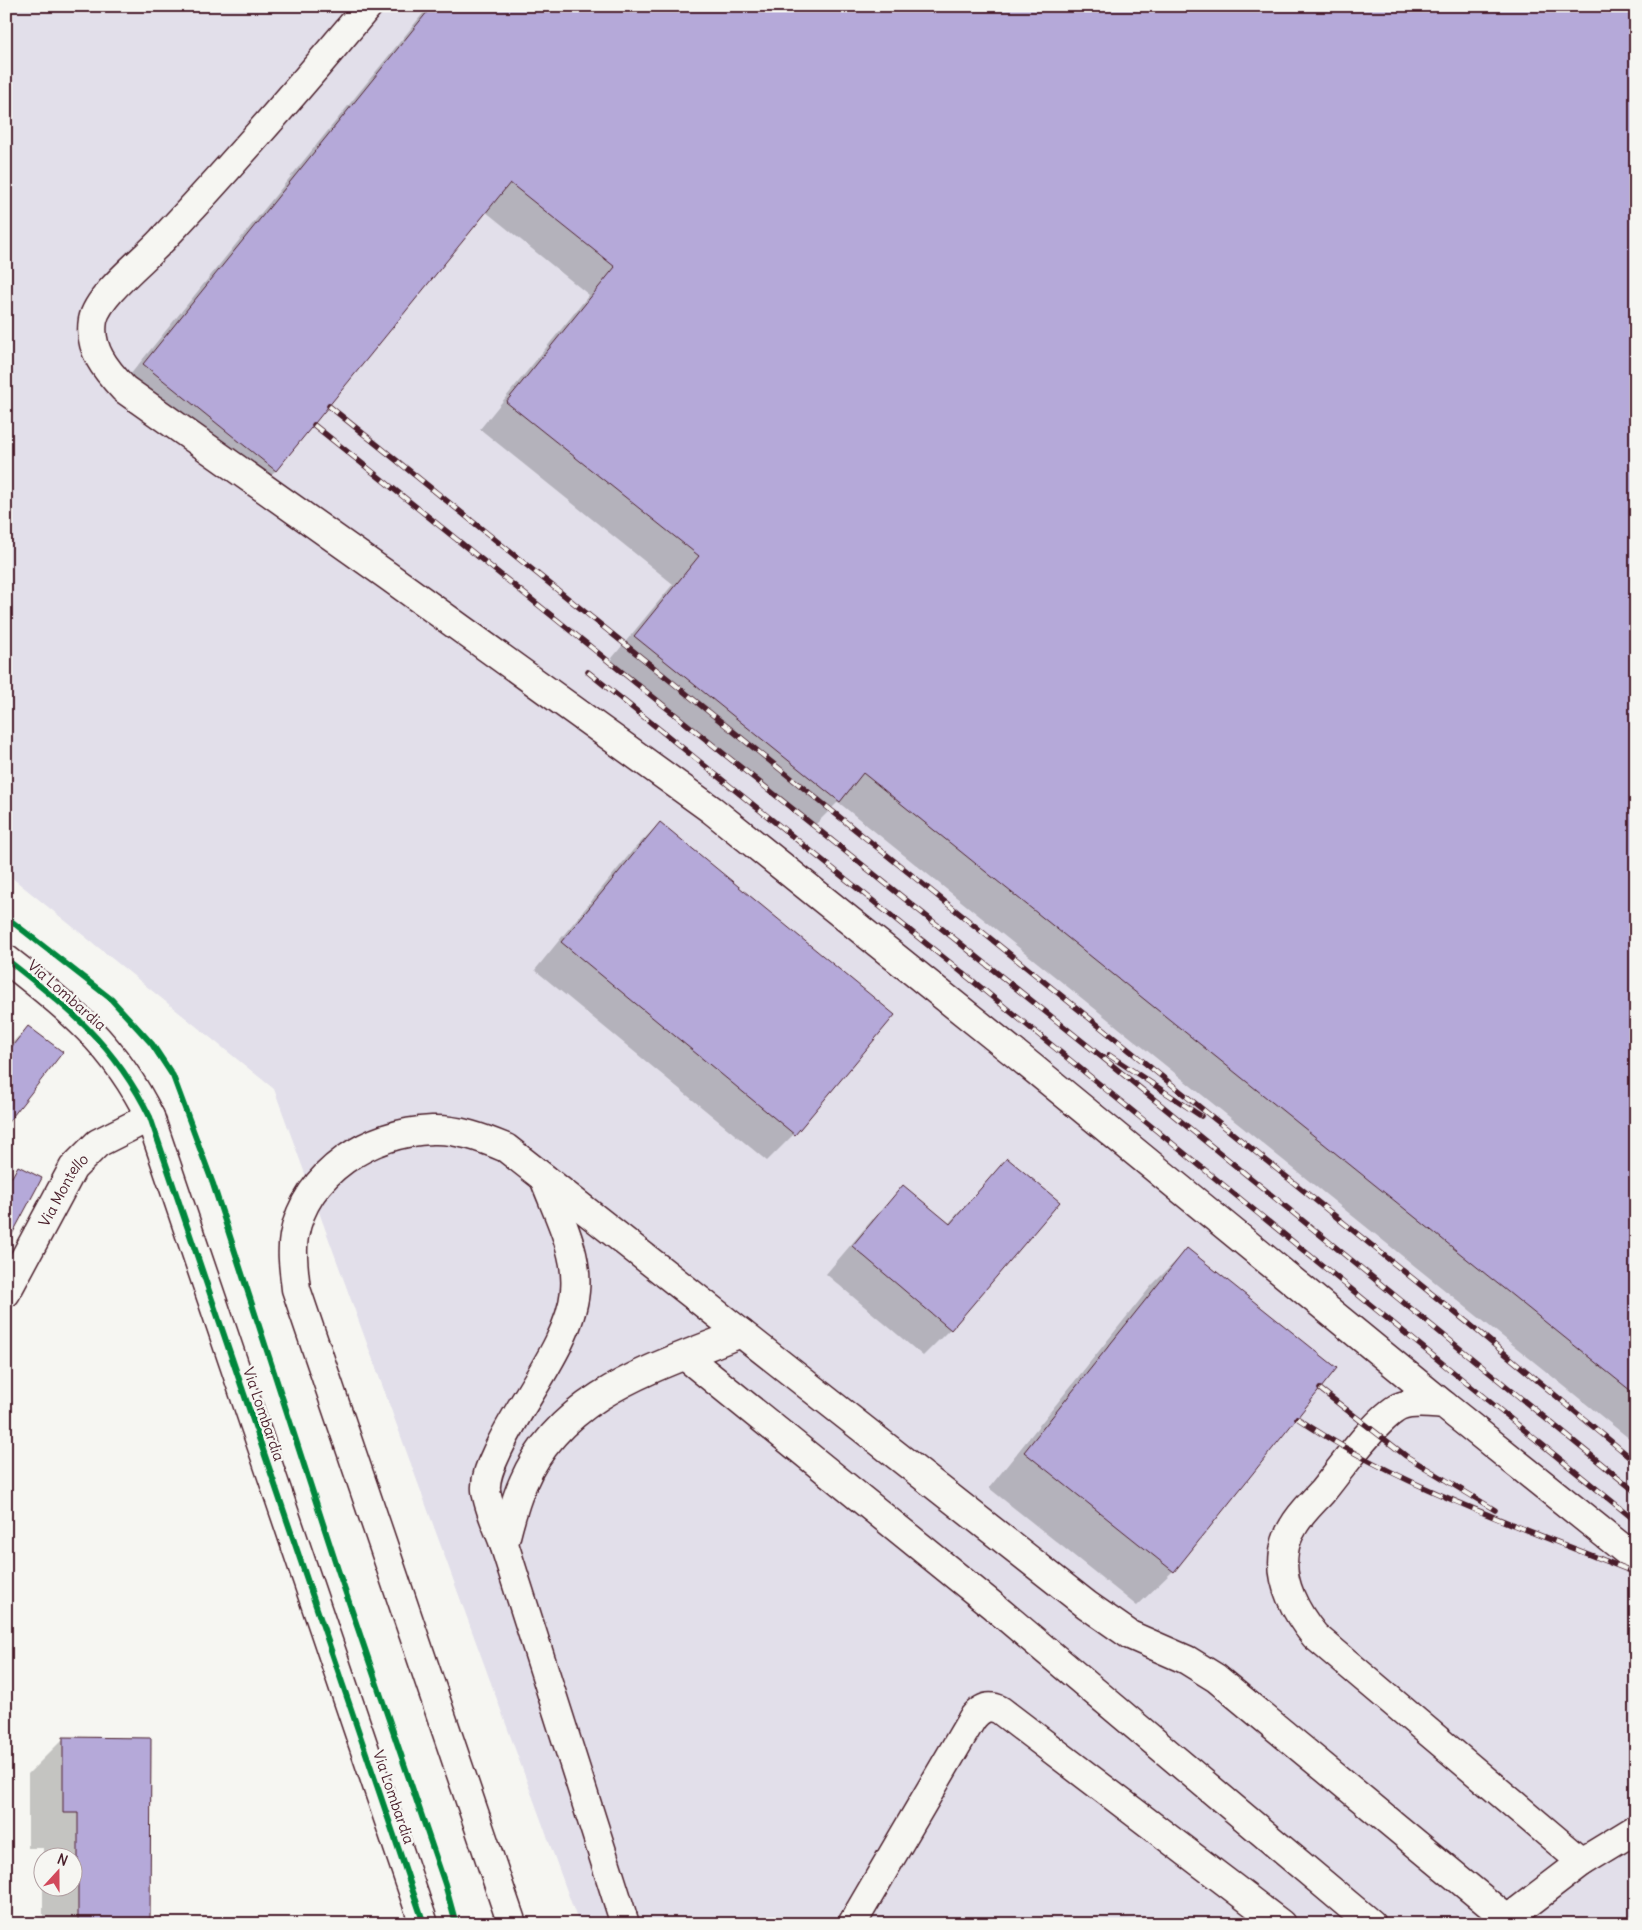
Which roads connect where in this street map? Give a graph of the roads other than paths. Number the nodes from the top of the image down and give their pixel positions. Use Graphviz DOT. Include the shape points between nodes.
graph roads {
  1 [pos="368,6"];
  2 [pos="6,959"];
  3 [pos="150,1117"];
  4 [pos="544,1178"];
  5 [pos="6,1293"];
  6 [pos="741,1333"];
  7 [pos="685,1356"];
  8 [pos="1444,1405"];
  9 [pos="504,1544"];
  10 [pos="1636,1559"];
  11 [pos="1636,1829"];
  12 [pos="1582,1862"];
  13 [pos="1504,1921"];
  14 [pos="424,1924"];
  15 [pos="512,1924"];
  16 [pos="625,1924"];
  17 [pos="852,1924"];
  18 [pos="1281,1924"];
  19 [pos="1371,1924"];
  1 -- 8 [label="street" via="161,241 108,295 94,318 92,340 102,366 124,389 712,810 1018,1055"];
  2 -- 3 [label="street, Via Lombardia" via="69,1010 104,1044 130,1079"];
  3 -- 5 [label="street, Via Montello" via="98,1143 73,1168"];
  3 -- 14 [label="street, Via Lombardia"];
  4 -- 6 [label="street"];
  4 -- 9 [label="street" via="568,1240 576,1289 572,1312 562,1334 508,1428 487,1478 486,1490"];
  4 -- 15 [label="street" via="506,1148 458,1132 408,1132 381,1140 357,1151 315,1187 302,1210 294,1236 292,1263 296,1289"];
  6 -- 7 [label="street"];
  6 -- 13 [label="street" via="1110,1622 1142,1642 1187,1660 1216,1678"];
  7 -- 9 [label="street" via="605,1391 555,1432 523,1482"];
  7 -- 19 [label="street" via="992,1604"];
  8 -- 10 [label="street"];
  8 -- 12 [label="street" via="1401,1406 1374,1430 1293,1526 1284,1553 1285,1582 1304,1623 1320,1640"];
  9 -- 16 [label="street"];
  11 -- 12 [label="street"];
  12 -- 13 [label="street"];
  17 -- 18 [label="street" via="972,1718 987,1707 1000,1710"];
}
